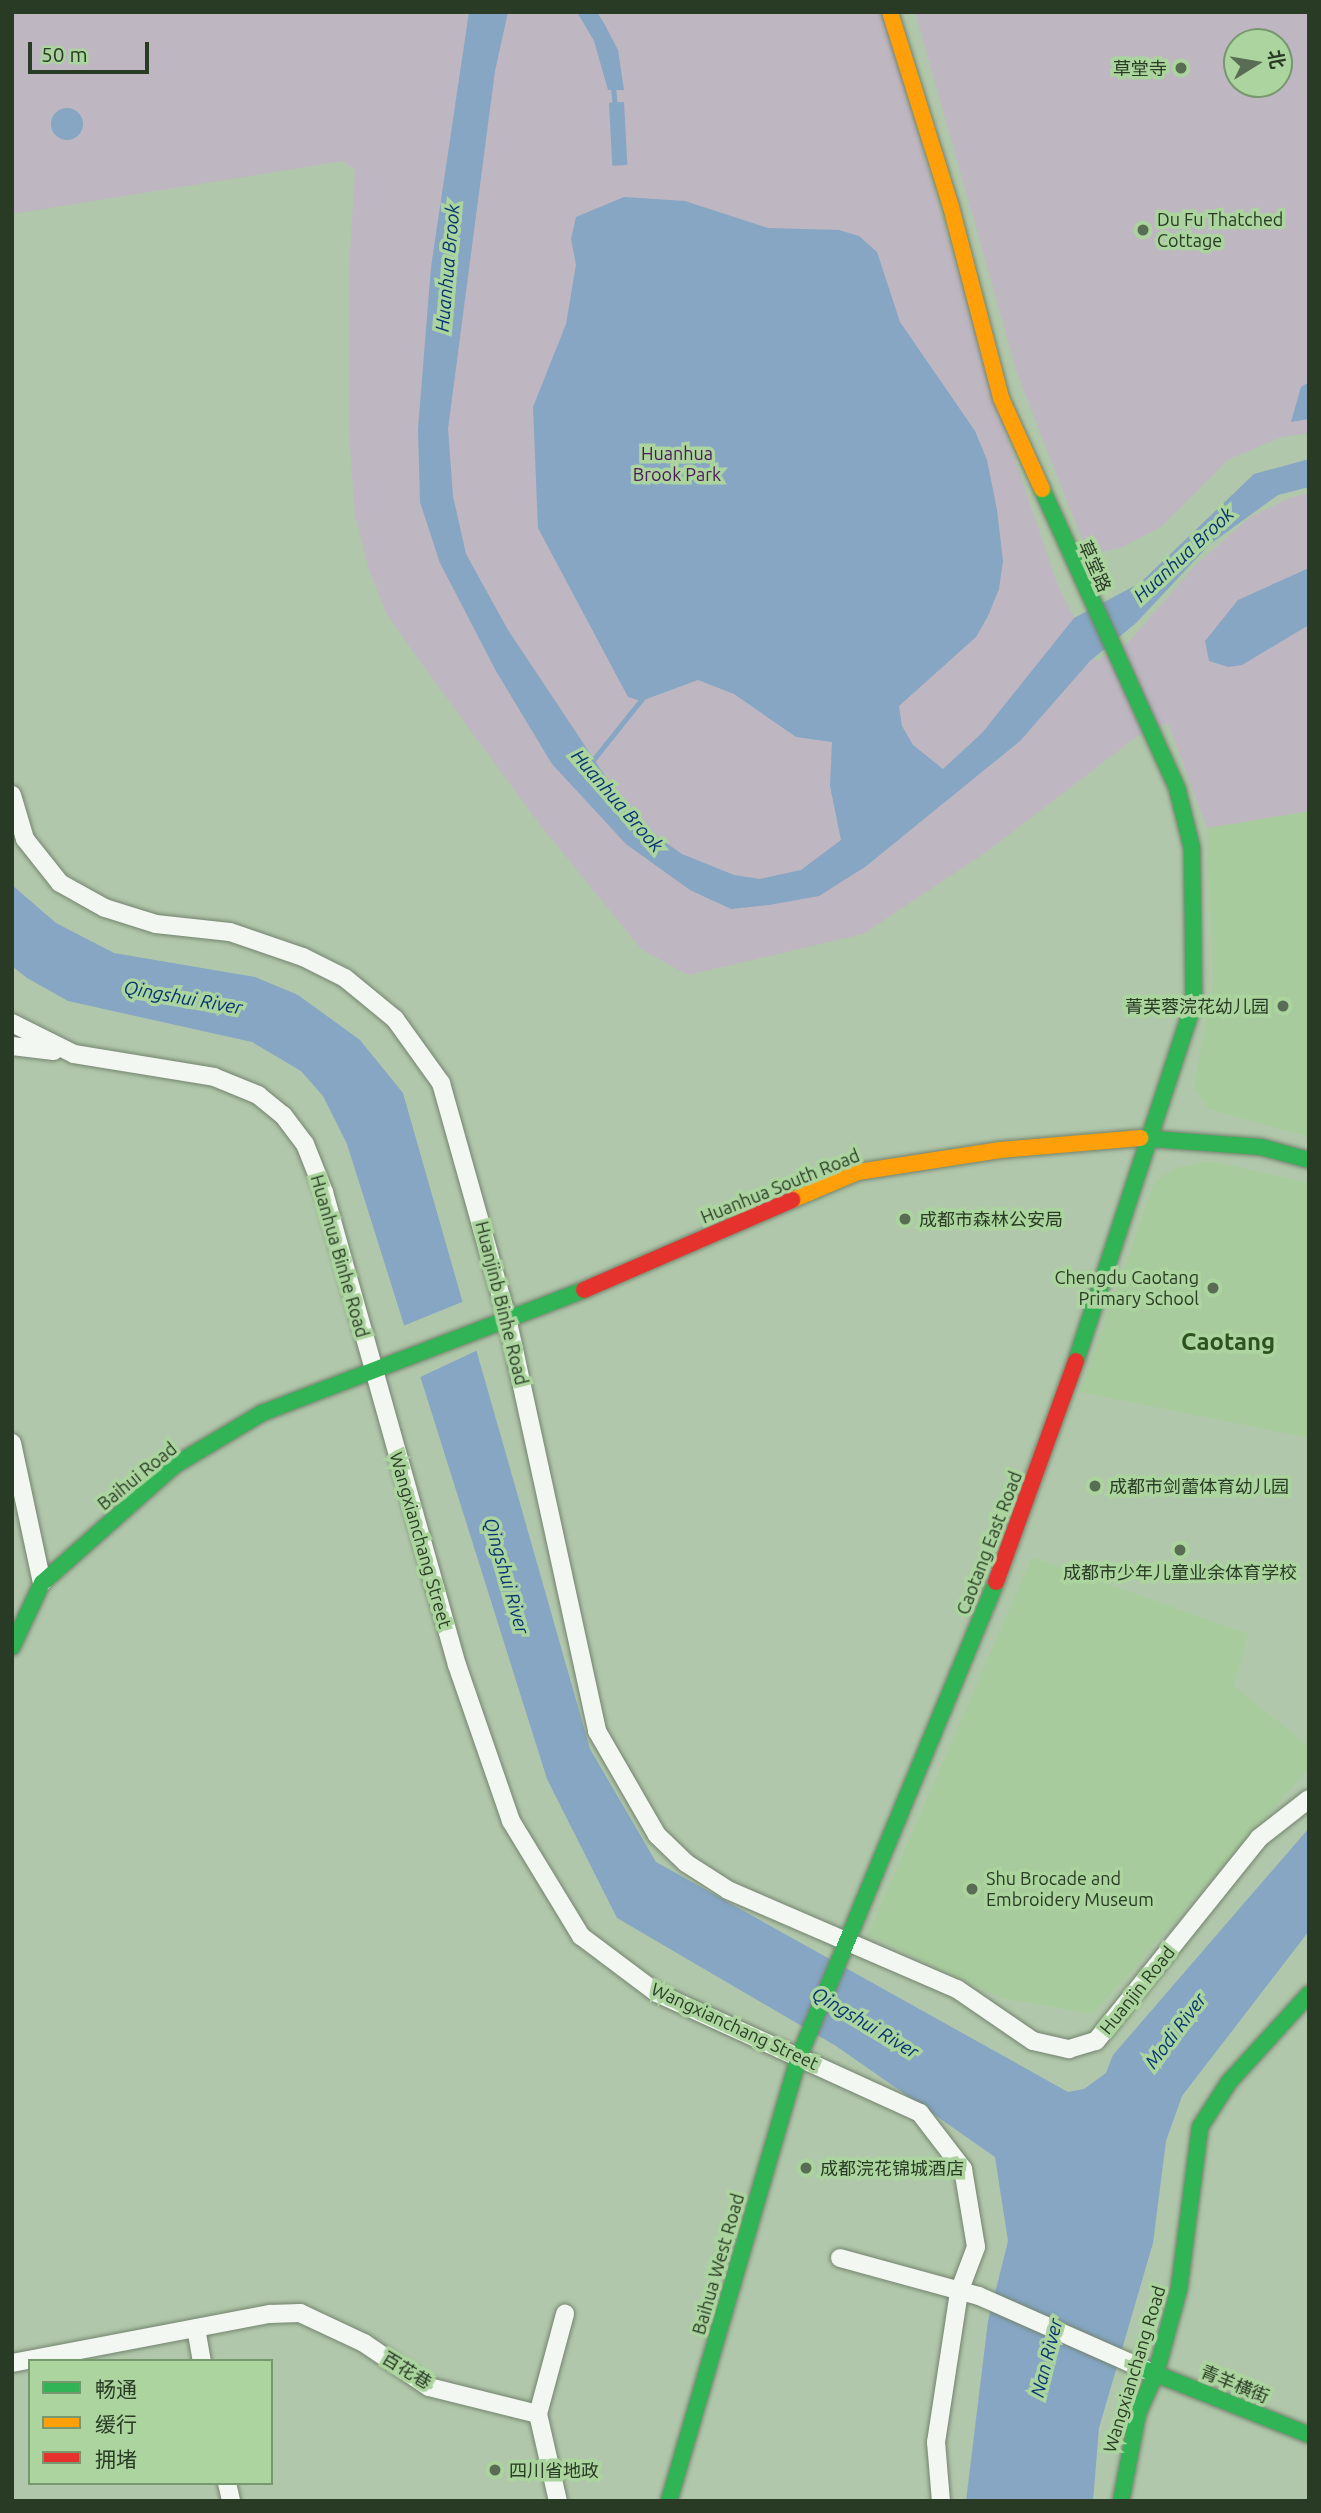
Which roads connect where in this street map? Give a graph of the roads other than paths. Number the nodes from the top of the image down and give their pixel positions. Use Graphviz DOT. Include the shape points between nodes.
graph roads {
  1 [pos="890,12"];
  2 [pos="12,795"];
  3 [pos="12,1023"];
  4 [pos="12,1046"];
  5 [pos="75,1054"];
  6 [pos="1153,1137"];
  7 [pos="1309,1160"];
  8 [pos="508,1322"];
  9 [pos="373,1374"];
  10 [pos="12,1443"];
  11 [pos="42,1583"];
  12 [pos="12,1647"];
  13 [pos="1309,1799"];
  14 [pos="847,1939"];
  15 [pos="1309,1994"];
  16 [pos="806,2038"];
  17 [pos="799,2057"];
  18 [pos="840,2258"];
  19 [pos="959,2292"];
  20 [pos="565,2314"];
  21 [pos="196,2328"];
  22 [pos="33,2359"];
  23 [pos="202,2359"];
  24 [pos="1151,2371"];
  25 [pos="538,2414"];
  26 [pos="1309,2435"];
  27 [pos="558,2501"];
  28 [pos="669,2501"];
  29 [pos="940,2501"];
  30 [pos="1121,2501"];
  1 -- 6 [label="street, 草堂路" via="951,206 1001,398 1177,788 1192,848 1194,1002"];
  2 -- 8 [label="street, Huanjinb Binhe Road" via="25,839 60,883 104,908 156,924 230,932 303,957 345,978 396,1019 441,1083"];
  3 -- 5 [label="street, Huanhua Binhe Road"];
  4 -- 5 [label="street, Huanhua Binhe Road"];
  5 -- 9 [label="street, Huanhua Binhe Road" via="214,1077 258,1095 283,1115 305,1144 324,1192"];
  6 -- 7 [label="street, Huanhua South Road" via="1261,1147"];
  6 -- 8 [label="street, Huanhua South Road" via="1000,1150 858,1172"];
  6 -- 14 [label="street, Caotang East Road" via="1002,1568"];
  8 -- 9 [label="street, Huanhua South Road"];
  8 -- 14 [label="street, Huanjinb Binhe Road" via="597,1731 657,1835 686,1863 728,1890"];
  9 -- 11 [label="street, Baihui Road" via="262,1413 175,1465"];
  9 -- 17 [label="street, Wangxianchang Street" via="457,1665 511,1821 581,1936 657,1993"];
  10 -- 11 [label="street"];
  11 -- 12 [label="street, Baihui Road"];
  13 -- 14 [label="street, Huanjin Road" via="1259,1838 1096,2040 1069,2049 1033,2041 957,1989"];
  14 -- 16 [label="street, Caotang East Road"];
  15 -- 24 [label="street, Wangxianchang Road" via="1229,2082 1200,2127 1179,2289"];
  16 -- 17 [label="street, Baihua West Road"];
  17 -- 19 [label="street, Wangxianchang Street" via="920,2113 963,2169 975,2247"];
  17 -- 28 [label="street, Baihua West Road"];
  18 -- 19 [label="street"];
  19 -- 24 [label="street" via="979,2296"];
  19 -- 29 [label="street, Wangxianchang Street" via="936,2442"];
  20 -- 25 [label="street"];
  21 -- 22 [label="street, 百花巷"];
  21 -- 23 [label="street"];
  21 -- 25 [label="street, 百花巷" via="300,2313 364,2343 429,2387"];
  24 -- 26 [label="street, 青羊横街"];
  24 -- 30 [label="street, Wangxianchang Road" via="1121,2483"];
  25 -- 27 [label="street"];
}
